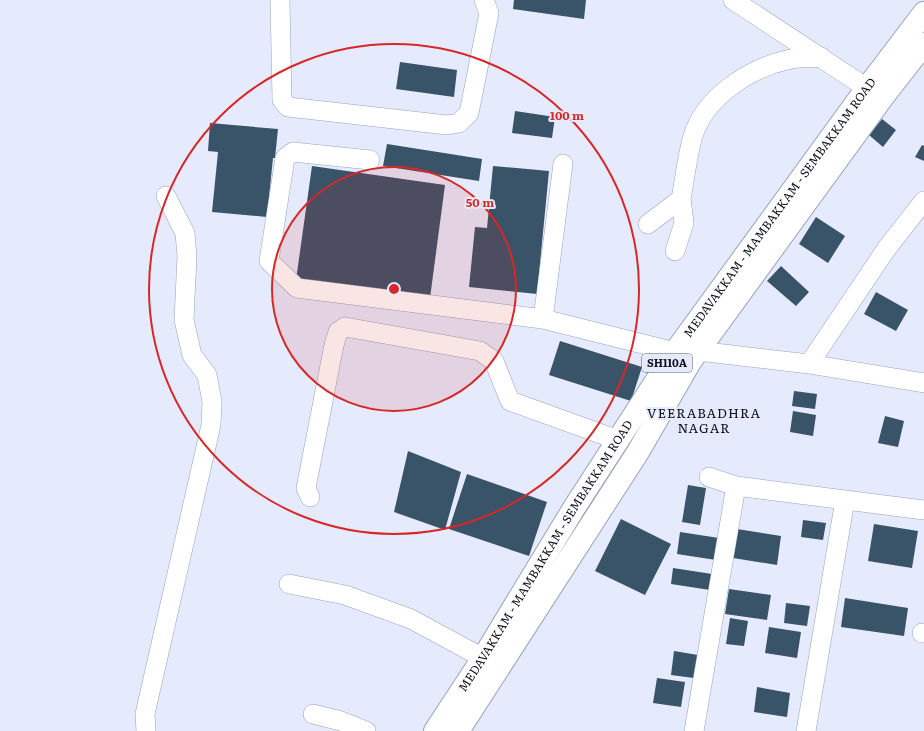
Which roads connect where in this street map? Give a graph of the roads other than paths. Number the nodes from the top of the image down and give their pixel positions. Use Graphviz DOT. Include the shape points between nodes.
graph roads {
  1 [pos="280,0"];
  2 [pos="484,0"];
  3 [pos="733,0"];
  4 [pos="924,13"];
  5 [pos="920,56"];
  6 [pos="821,57"];
  7 [pos="874,93"];
  8 [pos="370,160"];
  9 [pos="563,164"];
  10 [pos="166,196"];
  11 [pos="681,199"];
  12 [pos="924,201"];
  13 [pos="648,224"];
  14 [pos="675,251"];
  15 [pos="544,319"];
  16 [pos="685,348"];
  17 [pos="809,364"];
  18 [pos="924,383"];
  19 [pos="618,440"];
  20 [pos="709,477"];
  21 [pos="736,486"];
  22 [pos="310,497"];
  23 [pos="845,500"];
  24 [pos="924,510"];
  25 [pos="289,584"];
  26 [pos="483,658"];
  27 [pos="313,714"];
  28 [pos="146,731"];
  29 [pos="366,731"];
  30 [pos="436,731"];
  31 [pos="458,731"];
  32 [pos="694,731"];
  33 [pos="806,731"];
  1 -- 2 [label="street" via="282,100 288,107 447,125 459,123 469,113 489,13"];
  3 -- 6 [label="street"];
  4 -- 7 [label="main road, MEDAVAKKAM - MAMBAKKAM - SEMBAKKAM ROAD / SH110A"];
  5 -- 7 [label="main road, MEDAVAKKAM - MAMBAKKAM - SEMBAKKAM ROAD / SH110A"];
  6 -- 7 [label="street"];
  6 -- 11 [label="street" via="788,59 761,67 732,85 707,107 693,135"];
  7 -- 16 [label="main road, MEDAVAKKAM - MAMBAKKAM - SEMBAKKAM ROAD / SH110A"];
  8 -- 15 [label="street" via="293,152 285,158 269,260 297,288"];
  9 -- 15 [label="street"];
  10 -- 28 [label="street" via="185,233 188,256 184,320 192,355 207,375 212,402 211,425 145,714"];
  11 -- 13 [label="street"];
  11 -- 14 [label="street" via="684,223"];
  12 -- 17 [label="street" via="887,248"];
  15 -- 16 [label="street"];
  16 -- 17 [label="street"];
  16 -- 19 [label="main road, MEDAVAKKAM - MAMBAKKAM - SEMBAKKAM ROAD / SH110A"];
  16 -- 31 [label="main road, MEDAVAKKAM - MAMBAKKAM - SEMBAKKAM ROAD / SH110A" via="690,362 638,452"];
  17 -- 18 [label="street"];
  19 -- 22 [label="street" via="510,401 494,361 480,350 345,327 338,332 334,344 306,488"];
  19 -- 26 [label="main road, MEDAVAKKAM - MAMBAKKAM - SEMBAKKAM ROAD / SH110A"];
  20 -- 21 [label="street"];
  21 -- 23 [label="street"];
  21 -- 32 [label="street"];
  23 -- 24 [label="street"];
  23 -- 33 [label="street"];
  25 -- 26 [label="street" via="345,595 410,618"];
  26 -- 30 [label="main road, MEDAVAKKAM - MAMBAKKAM - SEMBAKKAM ROAD / SH110A"];
  27 -- 29 [label="street"];
}
